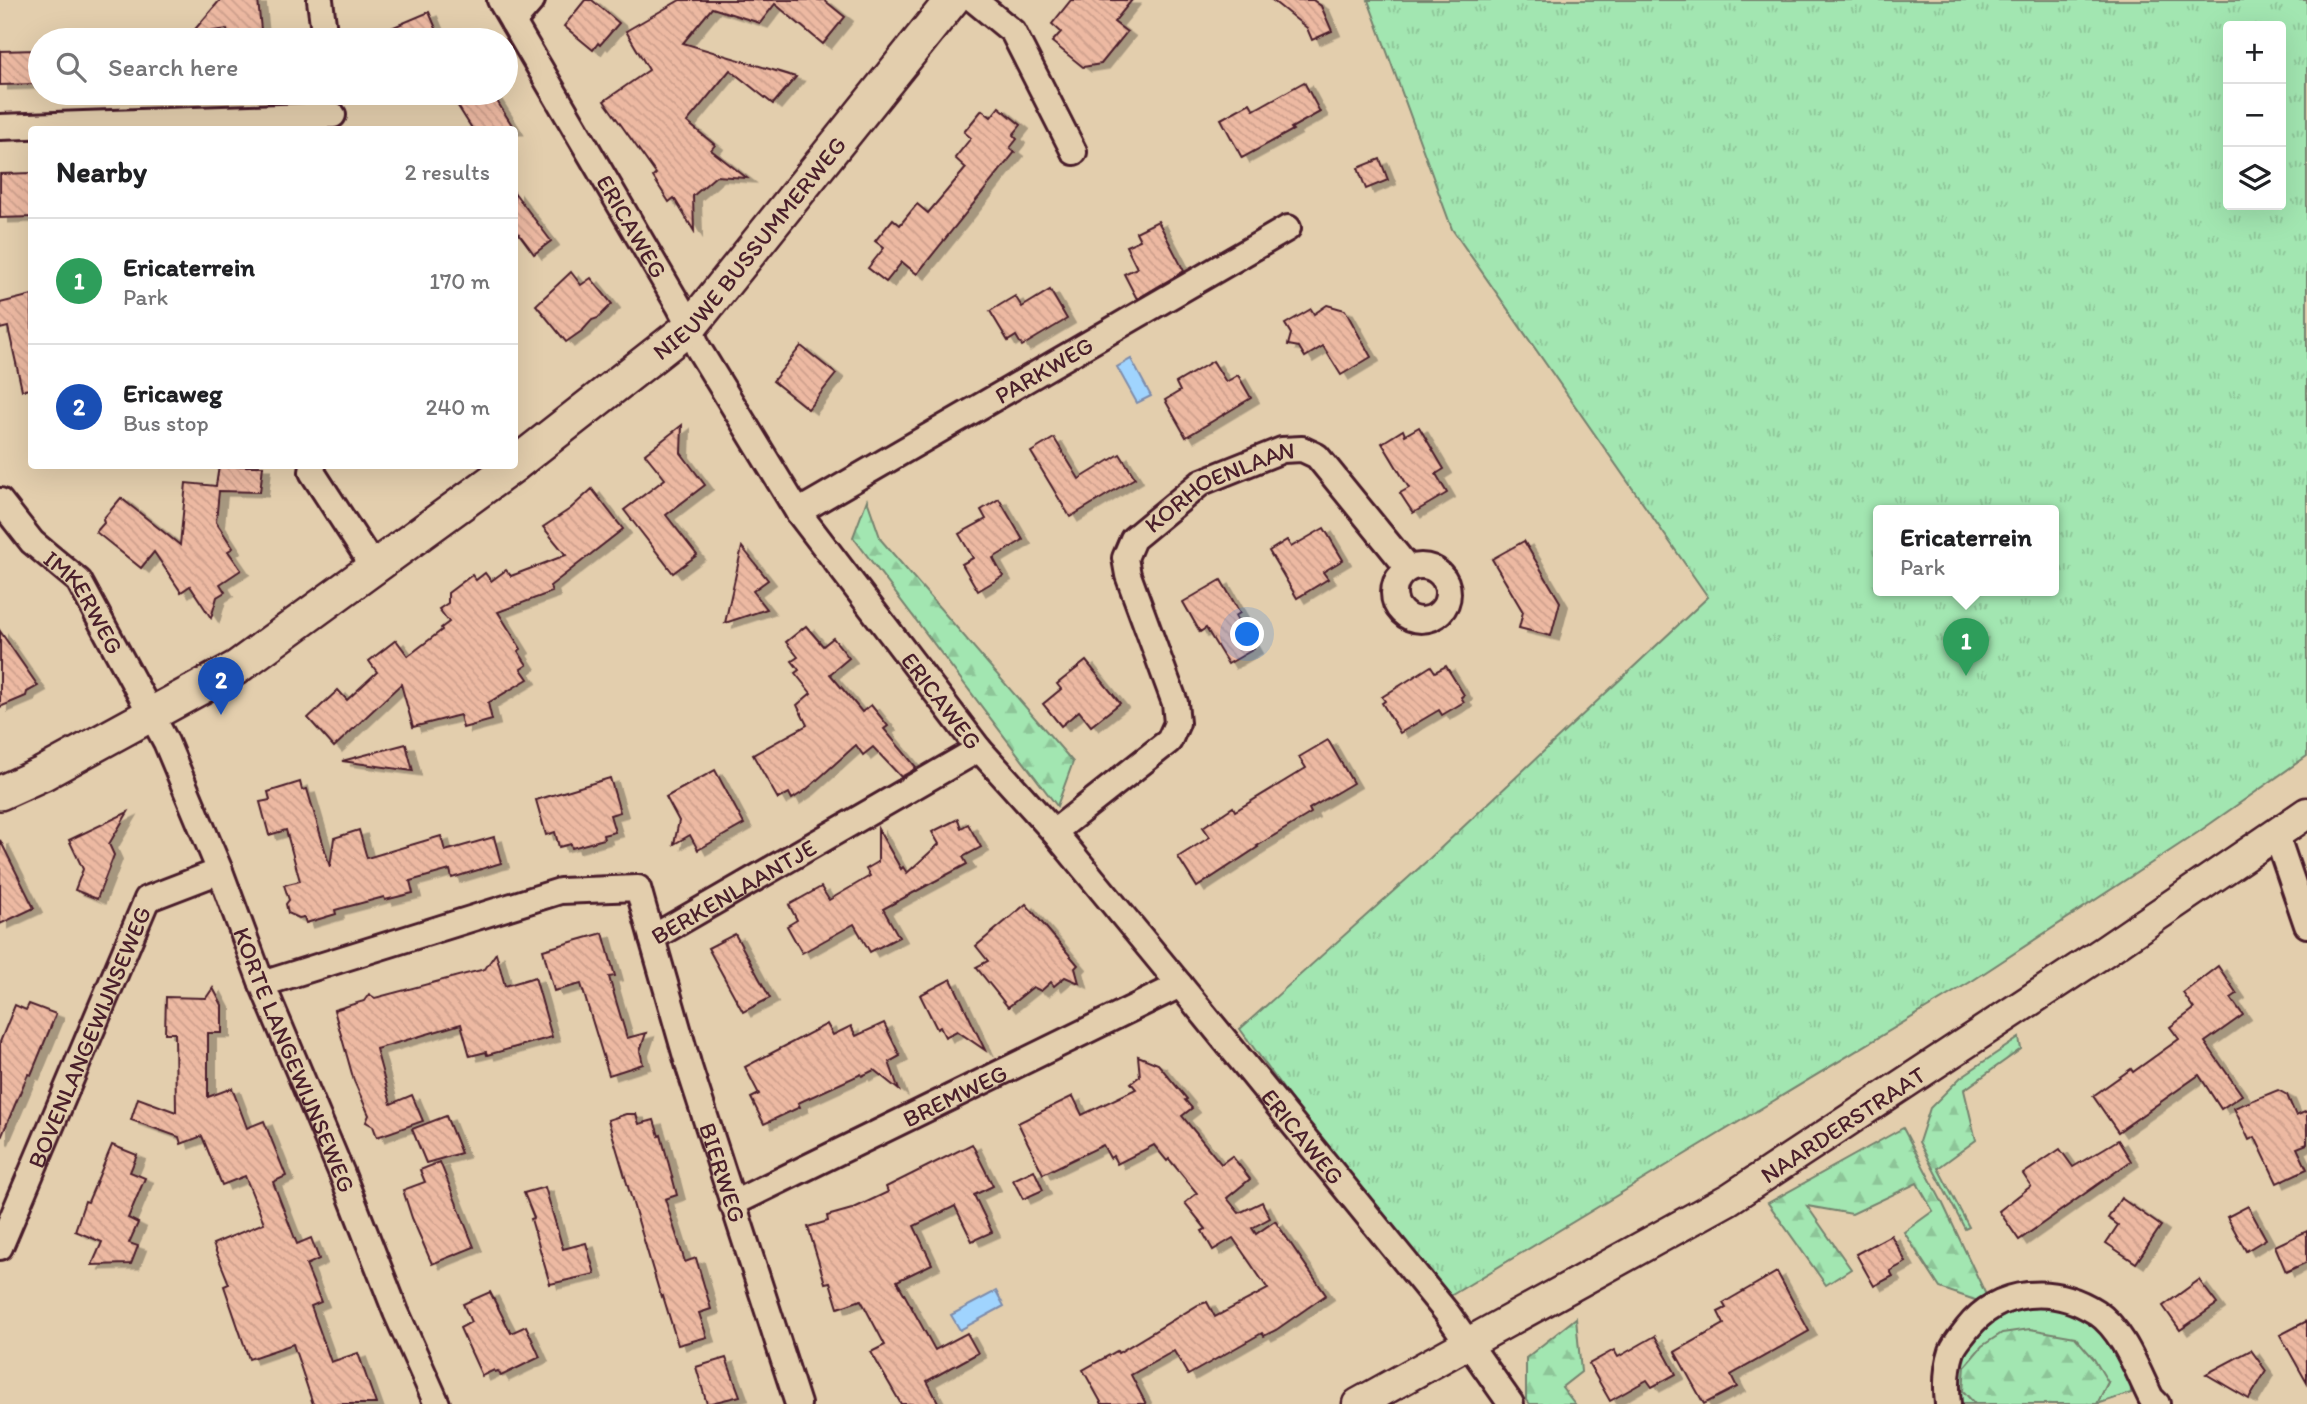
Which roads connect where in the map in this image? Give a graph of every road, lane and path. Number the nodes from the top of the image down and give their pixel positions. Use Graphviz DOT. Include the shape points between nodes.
graph roads {
  1 [pos="500,0"];
  2 [pos="532,0"];
  3 [pos="952,0"];
  4 [pos="974,0"];
  5 [pos="324,1"];
  6 [pos="513,22"];
  7 [pos="325,28"];
  8 [pos="516,28"];
  9 [pos="518,31"];
  10 [pos="332,112"];
  11 [pos="0,127"];
  12 [pos="1074,152"];
  13 [pos="1288,228"];
  14 [pos="690,327"];
  15 [pos="518,462"];
  16 [pos="312,469"];
  17 [pos="508,469"];
  18 [pos="0,501"];
  19 [pos="797,512"];
  20 [pos="373,566"];
  21 [pos="1408,568"];
  22 [pos="152,715"];
  23 [pos="979,748"];
  24 [pos="0,793"];
  25 [pos="2307,813"];
  26 [pos="1054,832"];
  27 [pos="2276,834"];
  28 [pos="220,871"];
  29 [pos="2307,925"];
  30 [pos="652,938"];
  31 [pos="262,984"];
  32 [pos="1180,985"];
  33 [pos="732,1204"];
  34 [pos="0,1247"];
  35 [pos="1469,1343"];
  36 [pos="2148,1402"];
  37 [pos="437,1404"];
  38 [pos="798,1404"];
  39 [pos="1358,1404"];
  40 [pos="1511,1404"];
  41 [pos="1948,1404"];
  1 -- 6 [label="street, ERICAWEG"];
  2 -- 6 [label="street"];
  3 -- 14 [label="main road, NIEUWE BUSSUMMERWEG"];
  4 -- 12 [label="street" via="1013,32"];
  5 -- 7 [label="street"];
  6 -- 8 [label="street, ERICAWEG"];
  9 -- 14 [label="street, ERICAWEG"];
  10 -- 11 [label="street"];
  13 -- 19 [label="street, PARKWEG"];
  14 -- 15 [label="main road, NIEUWE BUSSUMMERWEG"];
  14 -- 19 [label="street, ERICAWEG" via="698,348"];
  16 -- 20 [label="street"];
  17 -- 20 [label="main road, NIEUWE BUSSUMMERWEG"];
  18 -- 22 [label="street, IMKERWEG" via="32,542 79,581"];
  19 -- 23 [label="street, ERICAWEG"];
  20 -- 22 [label="main road, NIEUWE BUSSUMMERWEG" via="236,667"];
  21 -- 26 [label="street, KORHOENLAAN" via="1317,456 1302,449 1282,450 1202,482 1133,539 1125,558 1175,703 1177,723 1169,741"];
  22 -- 24 [label="main road, NIEUWE BUSSUMMERWEG"];
  22 -- 28 [label="street, KORTE LANGEWIJNSEWEG"];
  23 -- 26 [label="street, ERICAWEG"];
  23 -- 30 [label="street, BERKENLAANTJE"];
  25 -- 27 [label="street, NAARDERSTRAAT"];
  26 -- 32 [label="street, ERICAWEG"];
  27 -- 29 [label="street"];
  27 -- 35 [label="street, NAARDERSTRAAT" via="1728,1199"];
  28 -- 31 [label="street, KORTE LANGEWIJNSEWEG"];
  28 -- 34 [label="street, BOVENLANGEWIJNSEWEG" via="147,900"];
  30 -- 31 [label="street, BERKENLAANTJE" via="638,888 560,891"];
  30 -- 33 [label="street, BIERWEG"];
  31 -- 37 [label="street, KORTE LANGEWIJNSEWEG"];
  32 -- 33 [label="street, BREMWEG"];
  32 -- 35 [label="street, ERICAWEG"];
  33 -- 38 [label="street, BIERWEG"];
  35 -- 39 [label="street, NAARDERSTRAAT"];
  35 -- 40 [label="street, ERICAWEG"];
  36 -- 41 [label="street" via="2123,1342 2098,1313 2067,1298 2031,1293 1998,1302 1976,1317 1952,1349 1945,1381"];
}
